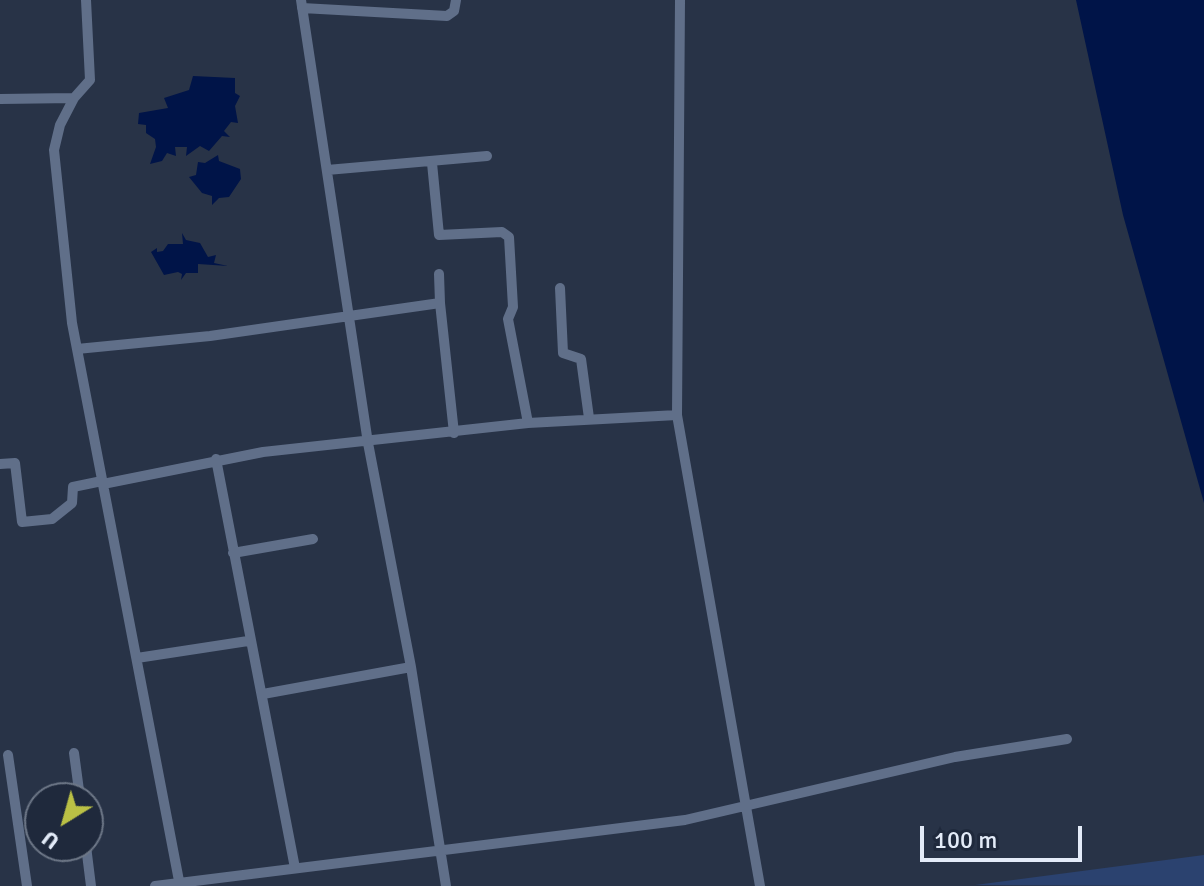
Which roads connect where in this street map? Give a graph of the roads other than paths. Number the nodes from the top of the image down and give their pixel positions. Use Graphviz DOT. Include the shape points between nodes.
graph roads {
  1 [pos="86,0"];
  2 [pos="456,0"];
  3 [pos="680,0"];
  4 [pos="301,4"];
  5 [pos="74,98"];
  6 [pos="0,99"];
  7 [pos="487,156"];
  8 [pos="432,163"];
  9 [pos="327,170"];
  10 [pos="439,274"];
  11 [pos="560,288"];
  12 [pos="440,303"];
  13 [pos="349,317"];
  14 [pos="77,349"];
  15 [pos="677,415"];
  16 [pos="589,418"];
  17 [pos="528,423"];
  18 [pos="454,433"];
  19 [pos="368,443"];
  20 [pos="216,459"];
  21 [pos="0,464"];
  22 [pos="102,482"];
  23 [pos="313,539"];
  24 [pos="233,553"];
  25 [pos="248,641"];
  26 [pos="137,658"];
  27 [pos="411,667"];
  28 [pos="263,694"];
  29 [pos="1067,739"];
  30 [pos="74,753"];
  31 [pos="8,755"];
  32 [pos="78,782"];
  33 [pos="747,806"];
  34 [pos="441,849"];
  35 [pos="88,862"];
  36 [pos="295,868"];
  37 [pos="180,884"];
  38 [pos="27,886"];
  39 [pos="91,886"];
  40 [pos="155,886"];
  41 [pos="446,886"];
  42 [pos="760,886"];
  1 -- 5 [label="street" via="90,80"];
  2 -- 4 [label="street" via="447,16"];
  3 -- 15 [label="street"];
  4 -- 9 [label="street"];
  5 -- 6 [label="street"];
  5 -- 14 [label="street" via="54,150"];
  7 -- 8 [label="street"];
  8 -- 9 [label="street"];
  8 -- 17 [label="street" via="439,235 502,232 509,237 513,307 508,319"];
  9 -- 13 [label="street"];
  10 -- 12 [label="street"];
  11 -- 16 [label="street" via="563,353 581,359"];
  12 -- 13 [label="street"];
  12 -- 18 [label="street"];
  13 -- 14 [label="street"];
  13 -- 19 [label="street"];
  14 -- 22 [label="street"];
  15 -- 16 [label="street"];
  15 -- 33 [label="street"];
  16 -- 17 [label="street"];
  17 -- 18 [label="street"];
  18 -- 19 [label="street"];
  19 -- 20 [label="street"];
  19 -- 27 [label="street"];
  20 -- 22 [label="street"];
  20 -- 24 [label="street"];
  21 -- 22 [label="street" via="15,463 22,522 52,519 72,503 73,487"];
  22 -- 26 [label="street"];
  23 -- 24 [label="street"];
  24 -- 25 [label="street"];
  25 -- 26 [label="street"];
  25 -- 28 [label="street"];
  26 -- 37 [label="street"];
  27 -- 28 [label="street"];
  27 -- 34 [label="street"];
  28 -- 36 [label="street"];
  29 -- 33 [label="street" via="955,757"];
  30 -- 32 [label="street"];
  31 -- 38 [label="street"];
  33 -- 34 [label="street" via="641,826"];
  33 -- 42 [label="street"];
  34 -- 36 [label="street"];
  34 -- 41 [label="street"];
  35 -- 39 [label="street"];
  36 -- 37 [label="street"];
  37 -- 40 [label="street"];
}
